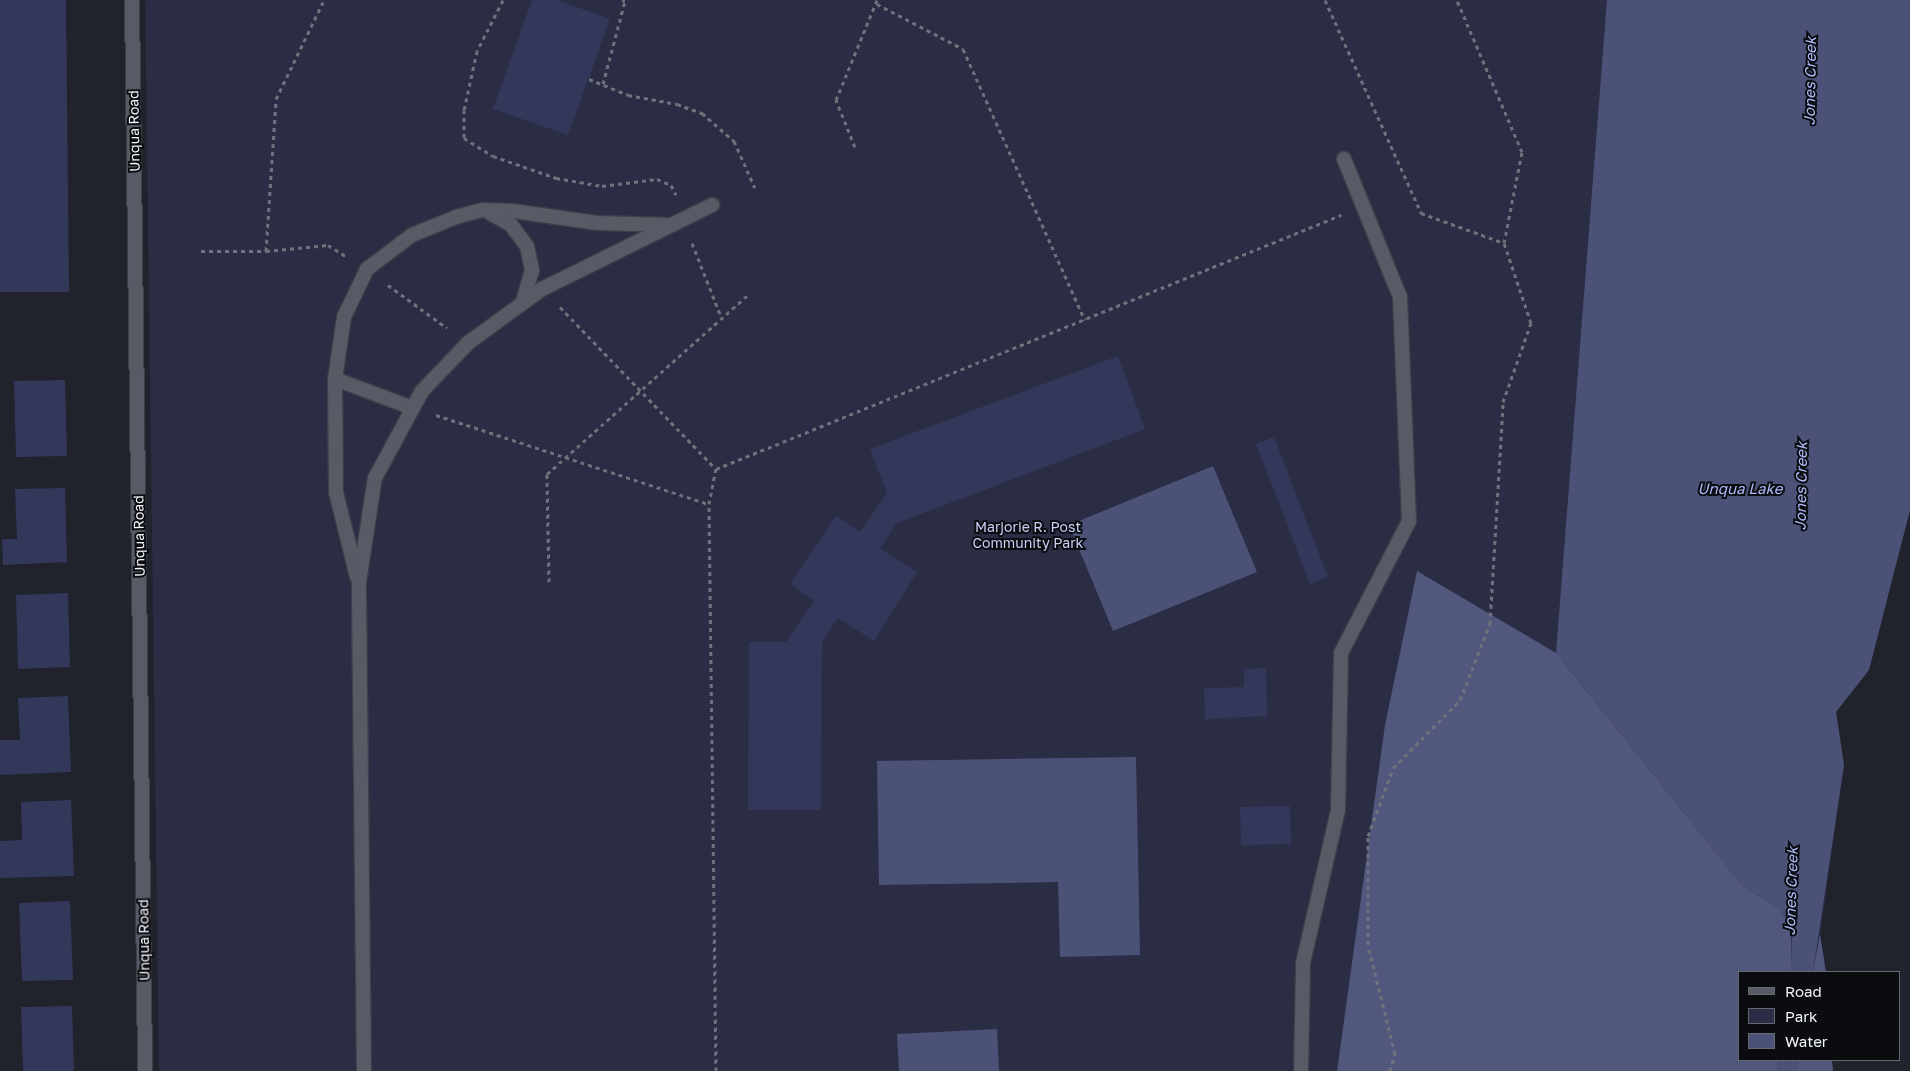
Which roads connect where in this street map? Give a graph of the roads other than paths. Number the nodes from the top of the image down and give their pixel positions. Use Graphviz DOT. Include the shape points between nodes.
graph roads {
  1 [pos="132,0"];
  2 [pos="1344,159"];
  3 [pos="712,205"];
  4 [pos="483,210"];
  5 [pos="672,225"];
  6 [pos="523,302"];
  7 [pos="335,378"];
  8 [pos="412,408"];
  9 [pos="359,582"];
  10 [pos="145,1071"];
  11 [pos="364,1071"];
  12 [pos="1301,1071"];
  1 -- 10 [label="street, Unqua Road"];
  2 -- 12 [label="street" via="1400,297 1409,521 1341,653 1338,810 1303,963"];
  3 -- 5 [label="street"];
  4 -- 5 [label="street" via="597,223"];
  4 -- 6 [label="street" via="511,225 527,246 532,270"];
  4 -- 7 [label="street" via="412,235 367,269 344,316"];
  5 -- 6 [label="street" via="542,289"];
  6 -- 8 [label="street" via="468,343 422,391"];
  7 -- 8 [label="street"];
  7 -- 9 [label="street" via="336,492"];
  8 -- 9 [label="street" via="376,478"];
  9 -- 11 [label="street"];
}
